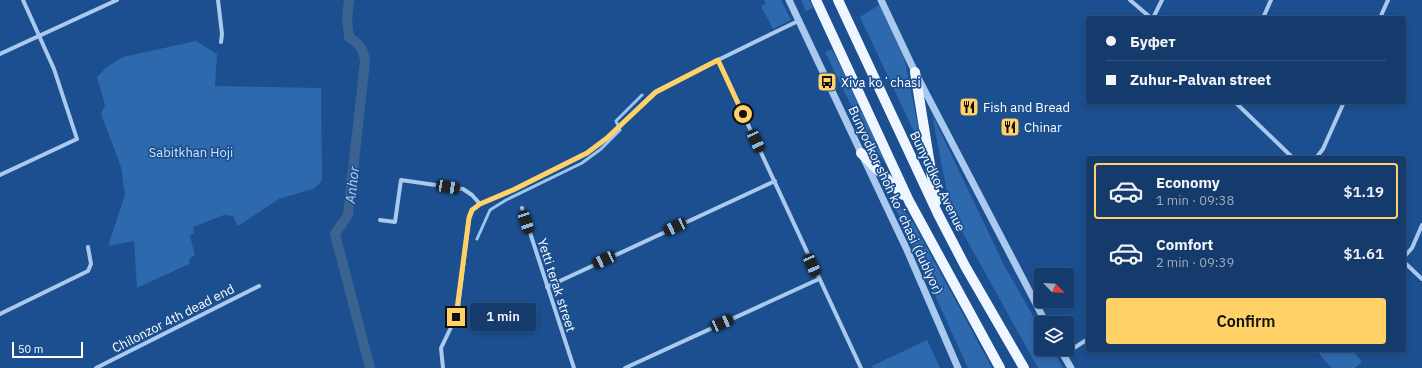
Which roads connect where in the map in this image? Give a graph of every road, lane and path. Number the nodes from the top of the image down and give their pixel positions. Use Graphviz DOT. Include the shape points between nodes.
graph roads {
  1 [pos="23,0"];
  2 [pos="117,0"];
  3 [pos="218,0"];
  4 [pos="789,0"];
  5 [pos="816,0"];
  6 [pos="838,0"];
  7 [pos="881,0"];
  8 [pos="1130,0"];
  9 [pos="1162,0"];
  10 [pos="1271,0"];
  11 [pos="1388,0"];
  12 [pos="1150,16"];
  13 [pos="1153,16"];
  14 [pos="1264,16"];
  15 [pos="1381,16"];
  16 [pos="798,20"];
  17 [pos="39,37"];
  18 [pos="221,42"];
  19 [pos="0,54"];
  20 [pos="718,60"];
  21 [pos="915,72"];
  22 [pos="1237,104"];
  23 [pos="1343,104"];
  24 [pos="861,153"];
  25 [pos="1291,156"];
  26 [pos="1318,156"];
  27 [pos="0,175"];
  28 [pos="775,181"];
  29 [pos="908,200"];
  30 [pos="480,204"];
  31 [pos="522,208"];
  32 [pos="938,214"];
  33 [pos="380,220"];
  34 [pos="1422,224"];
  35 [pos="88,247"];
  36 [pos="1406,254"];
  37 [pos="1406,264"];
  38 [pos="819,279"];
  39 [pos="1422,279"];
  40 [pos="259,286"];
  41 [pos="547,287"];
  42 [pos="0,314"];
  43 [pos="1042,316"];
  44 [pos="1086,340"];
  45 [pos="1074,346"];
  46 [pos="1064,356"];
  47 [pos="96,368"];
  48 [pos="443,368"];
  49 [pos="574,368"];
  50 [pos="625,368"];
  51 [pos="861,368"];
  52 [pos="958,368"];
  53 [pos="1000,368"];
  54 [pos="1024,368"];
  55 [pos="1071,368"];
  1 -- 17 [label="street"];
  2 -- 17 [label="street"];
  3 -- 18 [label="street"];
  4 -- 16 [label="street, Bunyodkor shoh koʻchasi (dublyor)"];
  5 -- 29 [label="main road"];
  6 -- 32 [label="main road, Bunyudkor Avenue"];
  7 -- 21 [label="street"];
  8 -- 12 [label="street"];
  9 -- 13 [label="street"];
  10 -- 14 [label="street"];
  11 -- 15 [label="street"];
  16 -- 20 [label="street"];
  16 -- 24 [label="street, Bunyodkor shoh koʻchasi (dublyor)"];
  17 -- 19 [label="street"];
  17 -- 27 [label="street" via="54,69 78,139"];
  20 -- 28 [label="street"];
  20 -- 30 [label="street" via="656,92 599,145 575,160"];
  21 -- 32 [label="main road"];
  21 -- 43 [label="street"];
  22 -- 25 [label="street"];
  23 -- 26 [label="street"];
  24 -- 29 [label="main road"];
  24 -- 52 [label="street, Bunyodkor shoh koʻchasi (dublyor)"];
  28 -- 38 [label="street"];
  28 -- 41 [label="street"];
  29 -- 53 [label="main road"];
  30 -- 33 [label="street" via="463,189 401,180 395,222"];
  30 -- 48 [label="street" via="472,210 469,218 458,308 441,348"];
  31 -- 41 [label="street, Yetti terak street"];
  32 -- 54 [label="main road, Bunyudkor Avenue"];
  34 -- 36 [label="street" via="1412,248"];
  35 -- 42 [label="street" via="91,264 88,271"];
  37 -- 39 [label="street"];
  38 -- 50 [label="street"];
  38 -- 51 [label="street"];
  40 -- 47 [label="street, Chilonzor 4th dead end"];
  41 -- 49 [label="street, Yetti terak street"];
  44 -- 45 [label="street"];
  46 -- 55 [label="street"];
}
